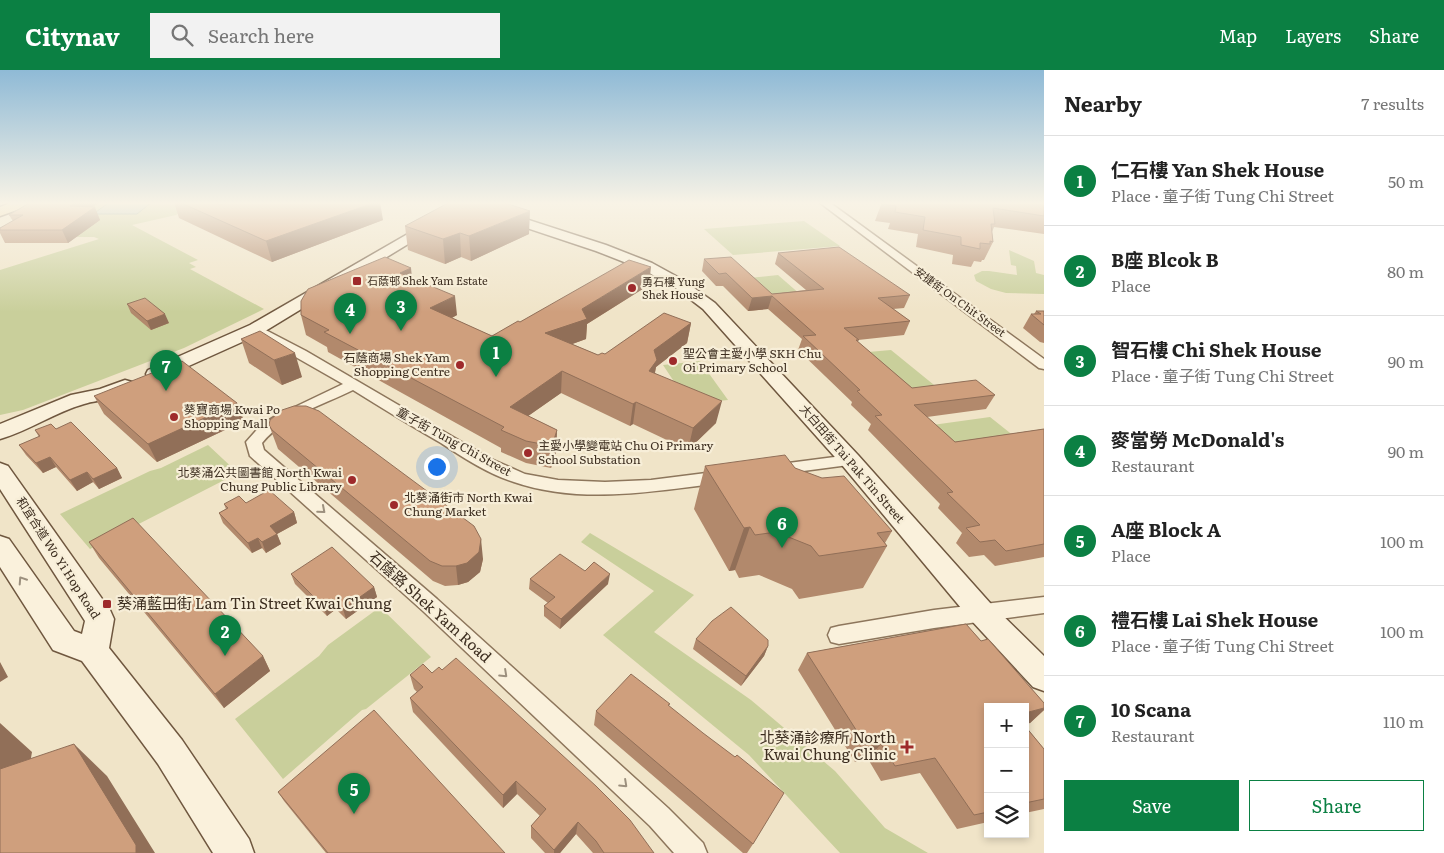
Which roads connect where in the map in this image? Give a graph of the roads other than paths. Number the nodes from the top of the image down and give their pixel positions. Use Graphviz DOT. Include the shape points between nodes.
graph roads {
  1 [pos="406,239"];
  2 [pos="571,239"];
  3 [pos="872,239"];
  4 [pos="256,329"];
  5 [pos="1044,365"];
  6 [pos="352,385"];
  7 [pos="105,394"];
  8 [pos="0,432"];
  9 [pos="0,449"];
  10 [pos="850,460"];
  11 [pos="0,471"];
  12 [pos="757,472"];
  13 [pos="738,474"];
  14 [pos="0,546"];
  15 [pos="1044,605"];
  16 [pos="981,612"];
  17 [pos="838,635"];
  18 [pos="93,651"];
  19 [pos="1044,677"];
  20 [pos="235,853"];
  21 [pos="693,853"];
  1 -- 4 [label="street"];
  2 -- 10 [label="street, 大白田街 Tai Pak Tin Street" via="647,266 678,283 709,306"];
  3 -- 5 [label="street, 安捷街 On Chit Street"];
  4 -- 6 [label="street, 童子街 Tung Chi Street"];
  4 -- 7 [label="street"];
  6 -- 13 [label="street, 童子街 Tung Chi Street" via="503,471 532,481 558,486 624,489"];
  6 -- 21 [label="street, 石蔭路 Shek Yam Road, one-way" via="266,428 254,442 256,452 430,605 659,816"];
  7 -- 8 [label="street" via="78,399"];
  7 -- 9 [label="street" via="90,408"];
  10 -- 12 [label="street"];
  10 -- 16 [label="street, 大白田街 Tai Pak Tin Street"];
  11 -- 18 [label="street, 和宜合道 Wo Yi Hop Road" via="100,620"];
  18 -- 14 [label="street, one-way" via="64,641"];
  15 -- 16 [label="street"];
  16 -- 17 [label="street"];
  16 -- 19 [label="street, 大白田街 Tai Pak Tin Street"];
  18 -- 20 [label="street" via="170,752"];
}
